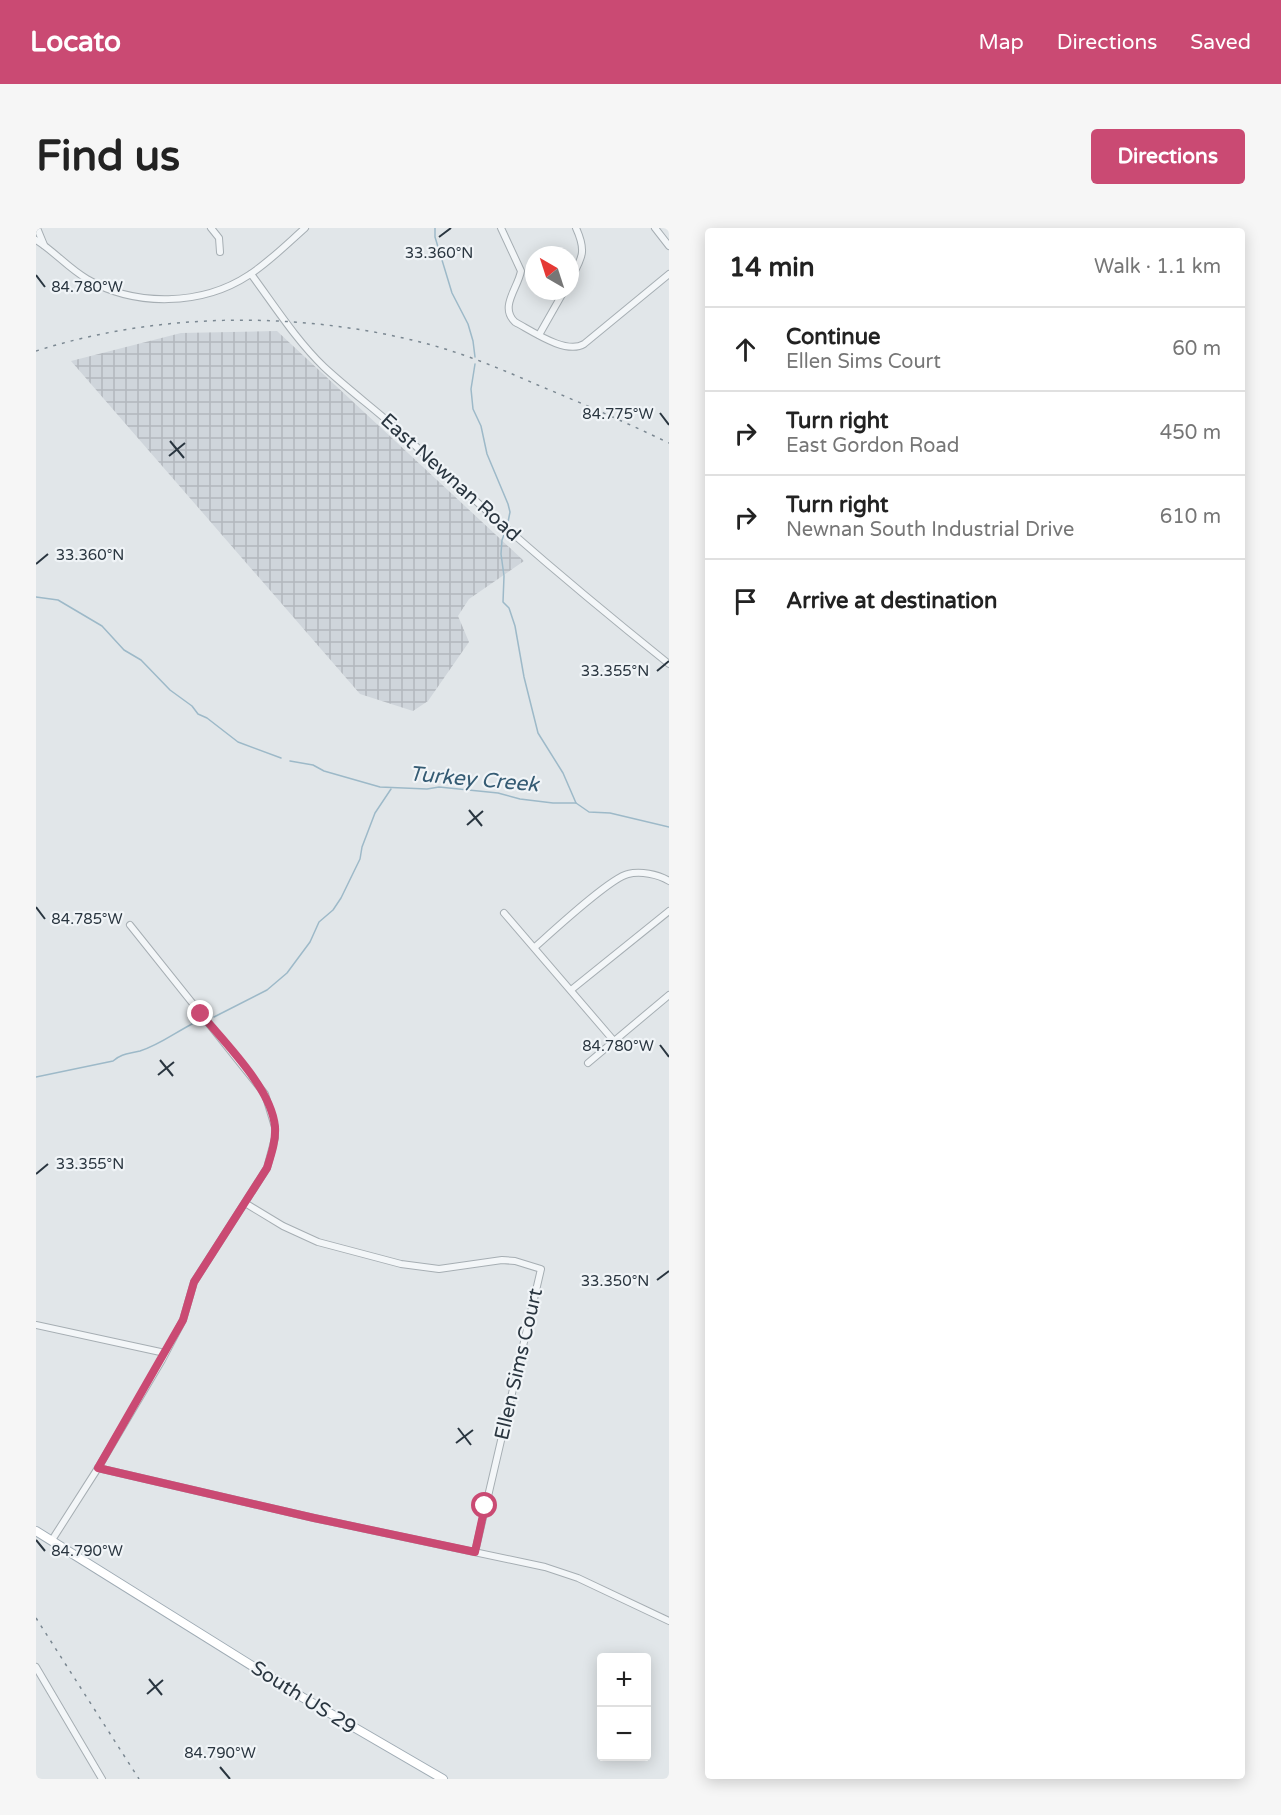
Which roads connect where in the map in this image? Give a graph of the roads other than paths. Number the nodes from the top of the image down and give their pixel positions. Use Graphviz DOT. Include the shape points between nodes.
graph roads {
  1 [pos="37,228"];
  2 [pos="211,228"];
  3 [pos="305,228"];
  4 [pos="501,228"];
  5 [pos="576,228"];
  6 [pos="655,228"];
  7 [pos="36,240"];
  8 [pos="45,245"];
  9 [pos="669,246"];
  10 [pos="220,252"];
  11 [pos="579,262"];
  12 [pos="251,274"];
  13 [pos="669,274"];
  14 [pos="559,300"];
  15 [pos="539,335"];
  16 [pos="669,664"];
  17 [pos="669,881"];
  18 [pos="669,911"];
  19 [pos="504,913"];
  20 [pos="130,926"];
  21 [pos="535,947"];
  22 [pos="571,990"];
  23 [pos="669,995"];
  24 [pos="614,1041"];
  25 [pos="588,1063"];
  26 [pos="245,1203"];
  27 [pos="36,1325"];
  28 [pos="165,1353"];
  29 [pos="98,1468"];
  30 [pos="36,1531"];
  31 [pos="52,1540"];
  32 [pos="475,1552"];
  33 [pos="669,1621"];
  34 [pos="36,1667"];
  35 [pos="102,1779"];
  36 [pos="443,1779"];
  1 -- 8 [label="street"];
  2 -- 10 [label="street" via="219,238"];
  3 -- 12 [label="street"];
  4 -- 15 [label="street" via="521,272 508,303 508,313 514,322"];
  5 -- 11 [label="street" via="584,252"];
  6 -- 9 [label="street"];
  7 -- 8 [label="street"];
  8 -- 12 [label="street" via="88,280 114,291 148,298 176,299 207,293"];
  12 -- 16 [label="street, East Newnan Road" via="323,366 607,615"];
  13 -- 15 [label="street" via="579,347 568,348"];
  14 -- 15 [label="street"];
  17 -- 21 [label="street" via="643,873 626,874"];
  18 -- 22 [label="street"];
  19 -- 21 [label="street"];
  20 -- 26 [label="street" via="265,1094 275,1138 267,1168"];
  21 -- 22 [label="street"];
  22 -- 24 [label="street"];
  23 -- 24 [label="street"];
  24 -- 25 [label="street"];
  26 -- 28 [label="street" via="194,1282 183,1320"];
  26 -- 32 [label="street, Ellen Sims Court" via="318,1242 401,1264 438,1269 502,1260 541,1269"];
  27 -- 28 [label="street"];
  28 -- 29 [label="street"];
  29 -- 31 [label="street"];
  29 -- 32 [label="street"];
  30 -- 31 [label="main road, South US 29"];
  31 -- 36 [label="main road, South US 29" via="348,1725"];
  32 -- 33 [label="street" via="578,1578"];
  34 -- 35 [label="street"];
}
